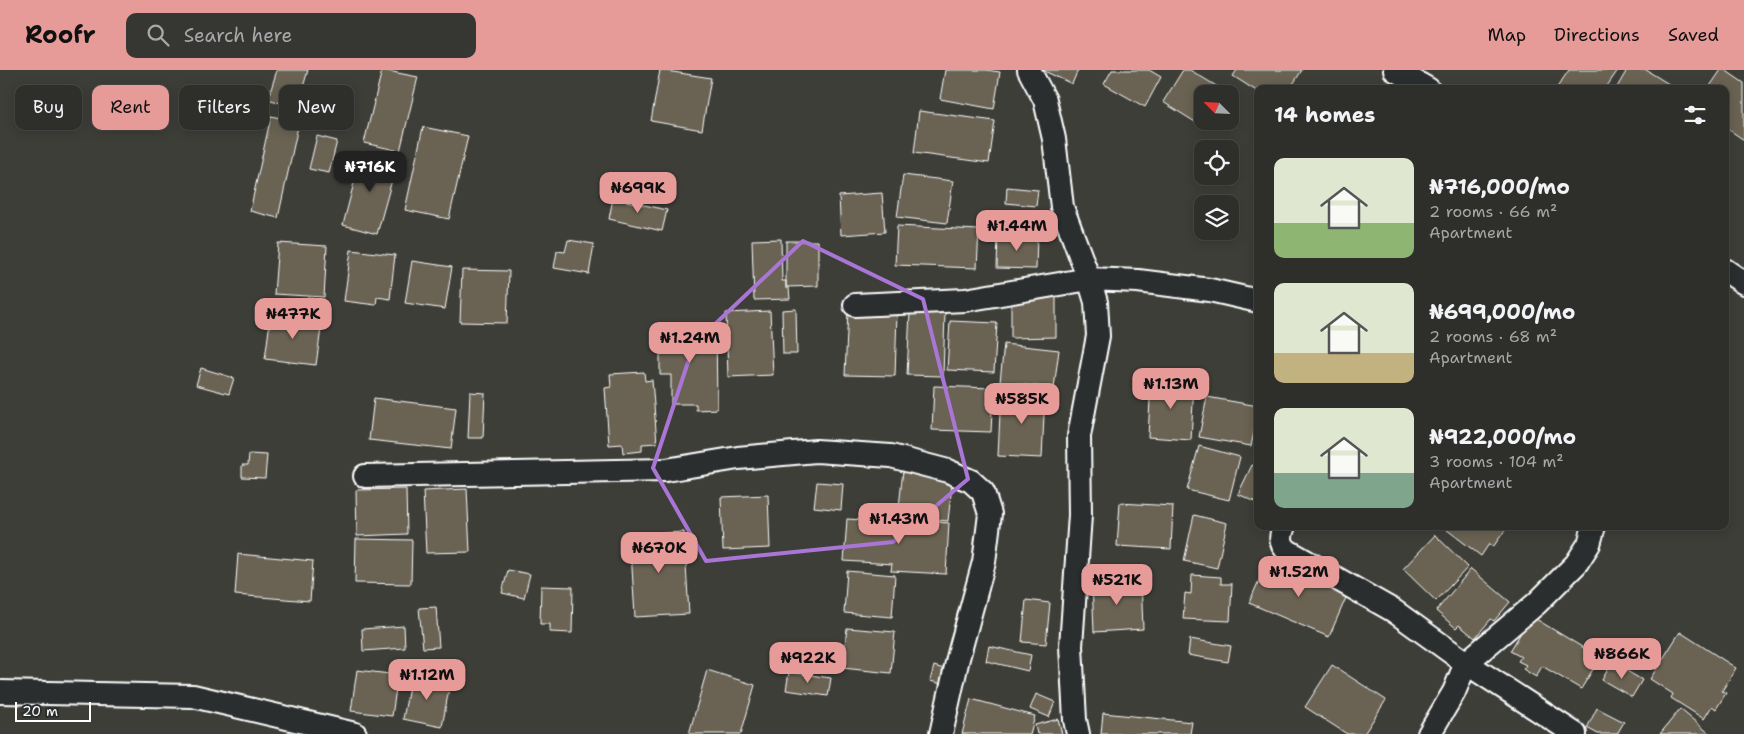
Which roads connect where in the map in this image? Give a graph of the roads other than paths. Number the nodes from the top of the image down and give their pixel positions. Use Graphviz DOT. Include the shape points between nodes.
graph roads {
  1 [pos="1029,70"];
  2 [pos="1395,70"];
  3 [pos="1421,85"];
  4 [pos="1729,273"];
  5 [pos="1089,279"];
  6 [pos="1744,282"];
  7 [pos="1254,300"];
  8 [pos="855,305"];
  9 [pos="365,476"];
  10 [pos="1283,530"];
  11 [pos="1593,530"];
  12 [pos="1466,663"];
  13 [pos="0,692"];
  14 [pos="355,734"];
  15 [pos="941,734"];
  16 [pos="1078,734"];
  17 [pos="1429,734"];
  18 [pos="1575,734"];
  1 -- 5 [label="street" via="1044,100 1054,139 1062,207"];
  2 -- 3 [label="street"];
  4 -- 6 [label="street"];
  5 -- 7 [label="street" via="1210,290"];
  5 -- 8 [label="street" via="965,300"];
  5 -- 16 [label="street" via="1096,302 1098,336 1079,436 1080,514 1071,646"];
  9 -- 15 [label="street" via="666,470 738,458 816,451 891,456 948,471 971,481 983,492 990,514 984,562"];
  10 -- 12 [label="street" via="1282,547 1394,611"];
  11 -- 12 [label="street" via="1589,544 1576,564 1537,603"];
  12 -- 17 [label="street" via="1454,692"];
  12 -- 18 [label="street"];
  13 -- 14 [label="street" via="193,696"];
}
